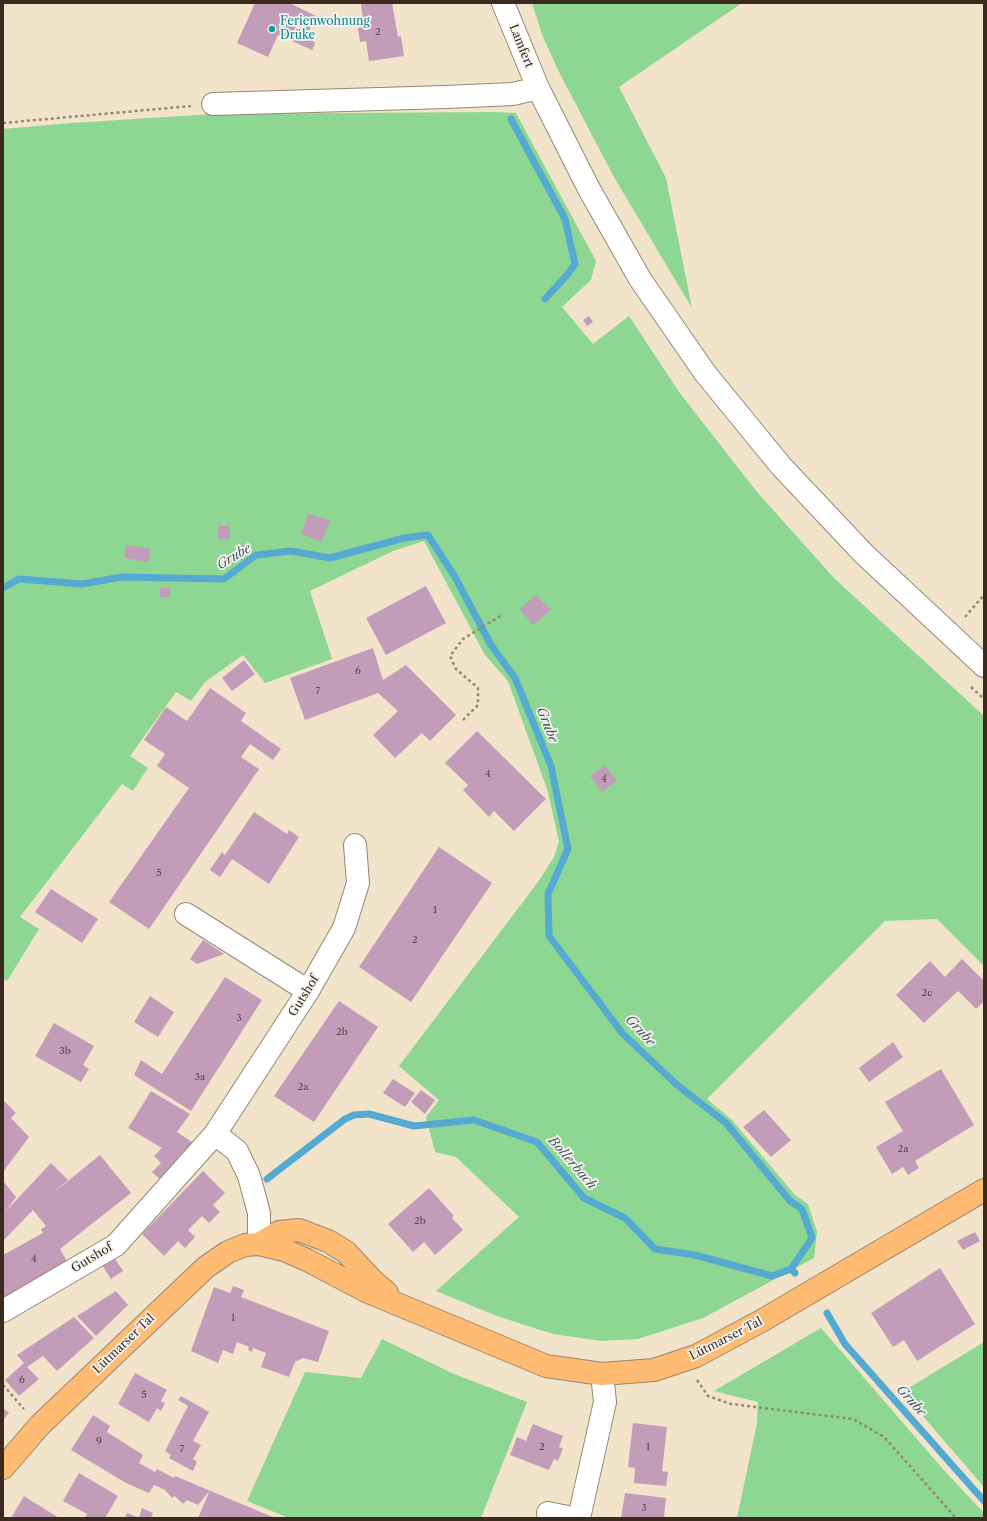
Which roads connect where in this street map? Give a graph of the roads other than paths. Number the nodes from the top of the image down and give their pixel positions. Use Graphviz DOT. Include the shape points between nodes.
graph roads {
  1 [pos="504,3"];
  2 [pos="538,88"];
  3 [pos="213,104"];
  4 [pos="984,666"];
  5 [pos="355,845"];
  6 [pos="186,914"];
  7 [pos="308,991"];
  8 [pos="214,1134"];
  9 [pos="984,1190"];
  10 [pos="259,1244"];
  11 [pos="3,1311"];
  12 [pos="602,1374"];
  13 [pos="3,1468"];
  14 [pos="548,1513"];
  15 [pos="572,1518"];
  16 [pos="579,1518"];
  1 -- 2 [label="street, Lamfert"];
  2 -- 3 [label="street" via="514,94"];
  2 -- 4 [label="street, Lamfert" via="589,190 640,279 705,373 786,472 864,554"];
  5 -- 7 [label="street, Gutshof" via="358,883 344,928"];
  6 -- 7 [label="street"];
  7 -- 8 [label="street, Gutshof"];
  8 -- 10 [label="street" via="237,1151 249,1176 259,1213"];
  8 -- 11 [label="street, Gutshof" via="116,1245"];
  9 -- 12 [label="main road, Lütmarser Tal" via="763,1320 696,1356 654,1370"];
  10 -- 12 [label="main road, Lütmarser Tal" via="279,1232 299,1230 328,1241 346,1252 374,1282 400,1304 546,1366"];
  10 -- 13 [label="main road, Lütmarser Tal" via="245,1245 228,1252 206,1267 40,1425"];
  12 -- 16 [label="street" via="605,1402"];
  14 -- 15 [label="street"];
}
